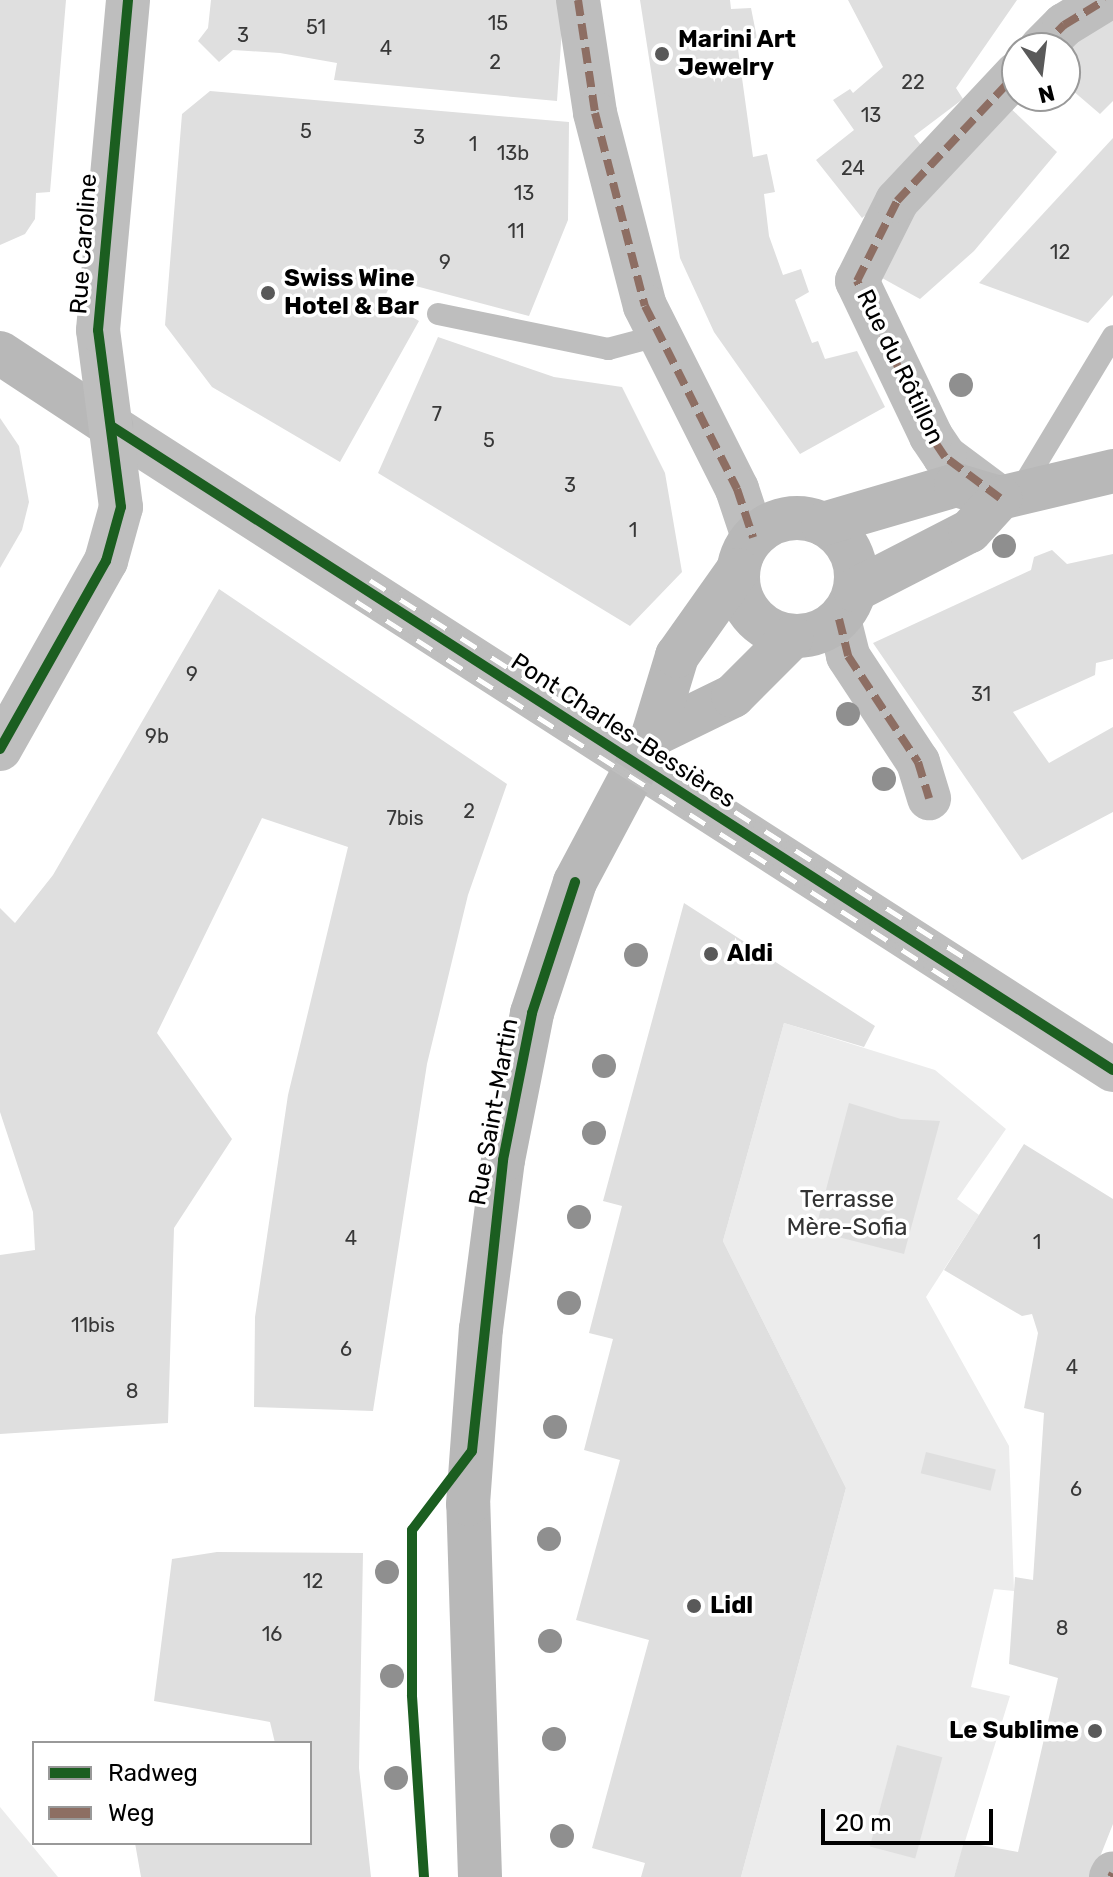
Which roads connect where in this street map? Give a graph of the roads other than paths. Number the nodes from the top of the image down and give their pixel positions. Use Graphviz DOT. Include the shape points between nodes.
graph roads {
  1 [pos="128,0"];
  2 [pos="578,0"];
  3 [pos="1105,0"];
  4 [pos="1057,32"];
  5 [pos="1001,90"];
  6 [pos="438,314"];
  7 [pos="661,335"];
  8 [pos="1113,336"];
  9 [pos="0,353"];
  10 [pos="111,426"];
  11 [pos="1113,471"];
  12 [pos="1009,496"];
  13 [pos="823,524"];
  14 [pos="746,554"];
  15 [pos="847,605"];
  16 [pos="792,637"];
  17 [pos="653,735"];
  18 [pos="0,749"];
  19 [pos="929,798"];
  20 [pos="1113,1070"];
  21 [pos="480,1877"];
  1 -- 10 [label="street, Rue Caroline" via="98,330"];
  2 -- 7 [label="street" via="595,113 645,306"];
  3 -- 4 [label="street"];
  5 -- 12 [label="street, Rue du Rôtillon" via="897,201 857,281 945,457"];
  6 -- 7 [label="lane" via="608,349"];
  7 -- 14 [label="street" via="737,489"];
  8 -- 12 [label="lane" via="1081,394"];
  9 -- 10 [label="street"];
  10 -- 18 [label="street, Rue Caroline" via="121,507 106,561"];
  10 -- 20 [label="street, Pont Charles-Bessières"];
  11 -- 12 [label="street"];
  12 -- 13 [label="street" via="956,485"];
  12 -- 15 [label="street" via="970,531"];
  13 -- 14 [label="street, Rue Saint-Martin" via="786,518"];
  13 -- 15 [label="street" via="851,551"];
  14 -- 16 [label="street" via="739,589 758,622"];
  14 -- 17 [label="street, Rue Saint-Martin" via="677,656"];
  15 -- 16 [label="street" via="825,630"];
  15 -- 19 [label="street" via="848,656 918,762"];
  16 -- 17 [label="street" via="733,696"];
  17 -- 21 [label="street, Rue Saint-Martin" via="575,882 532,1013 503,1160 481,1329 468,1504"];
}
